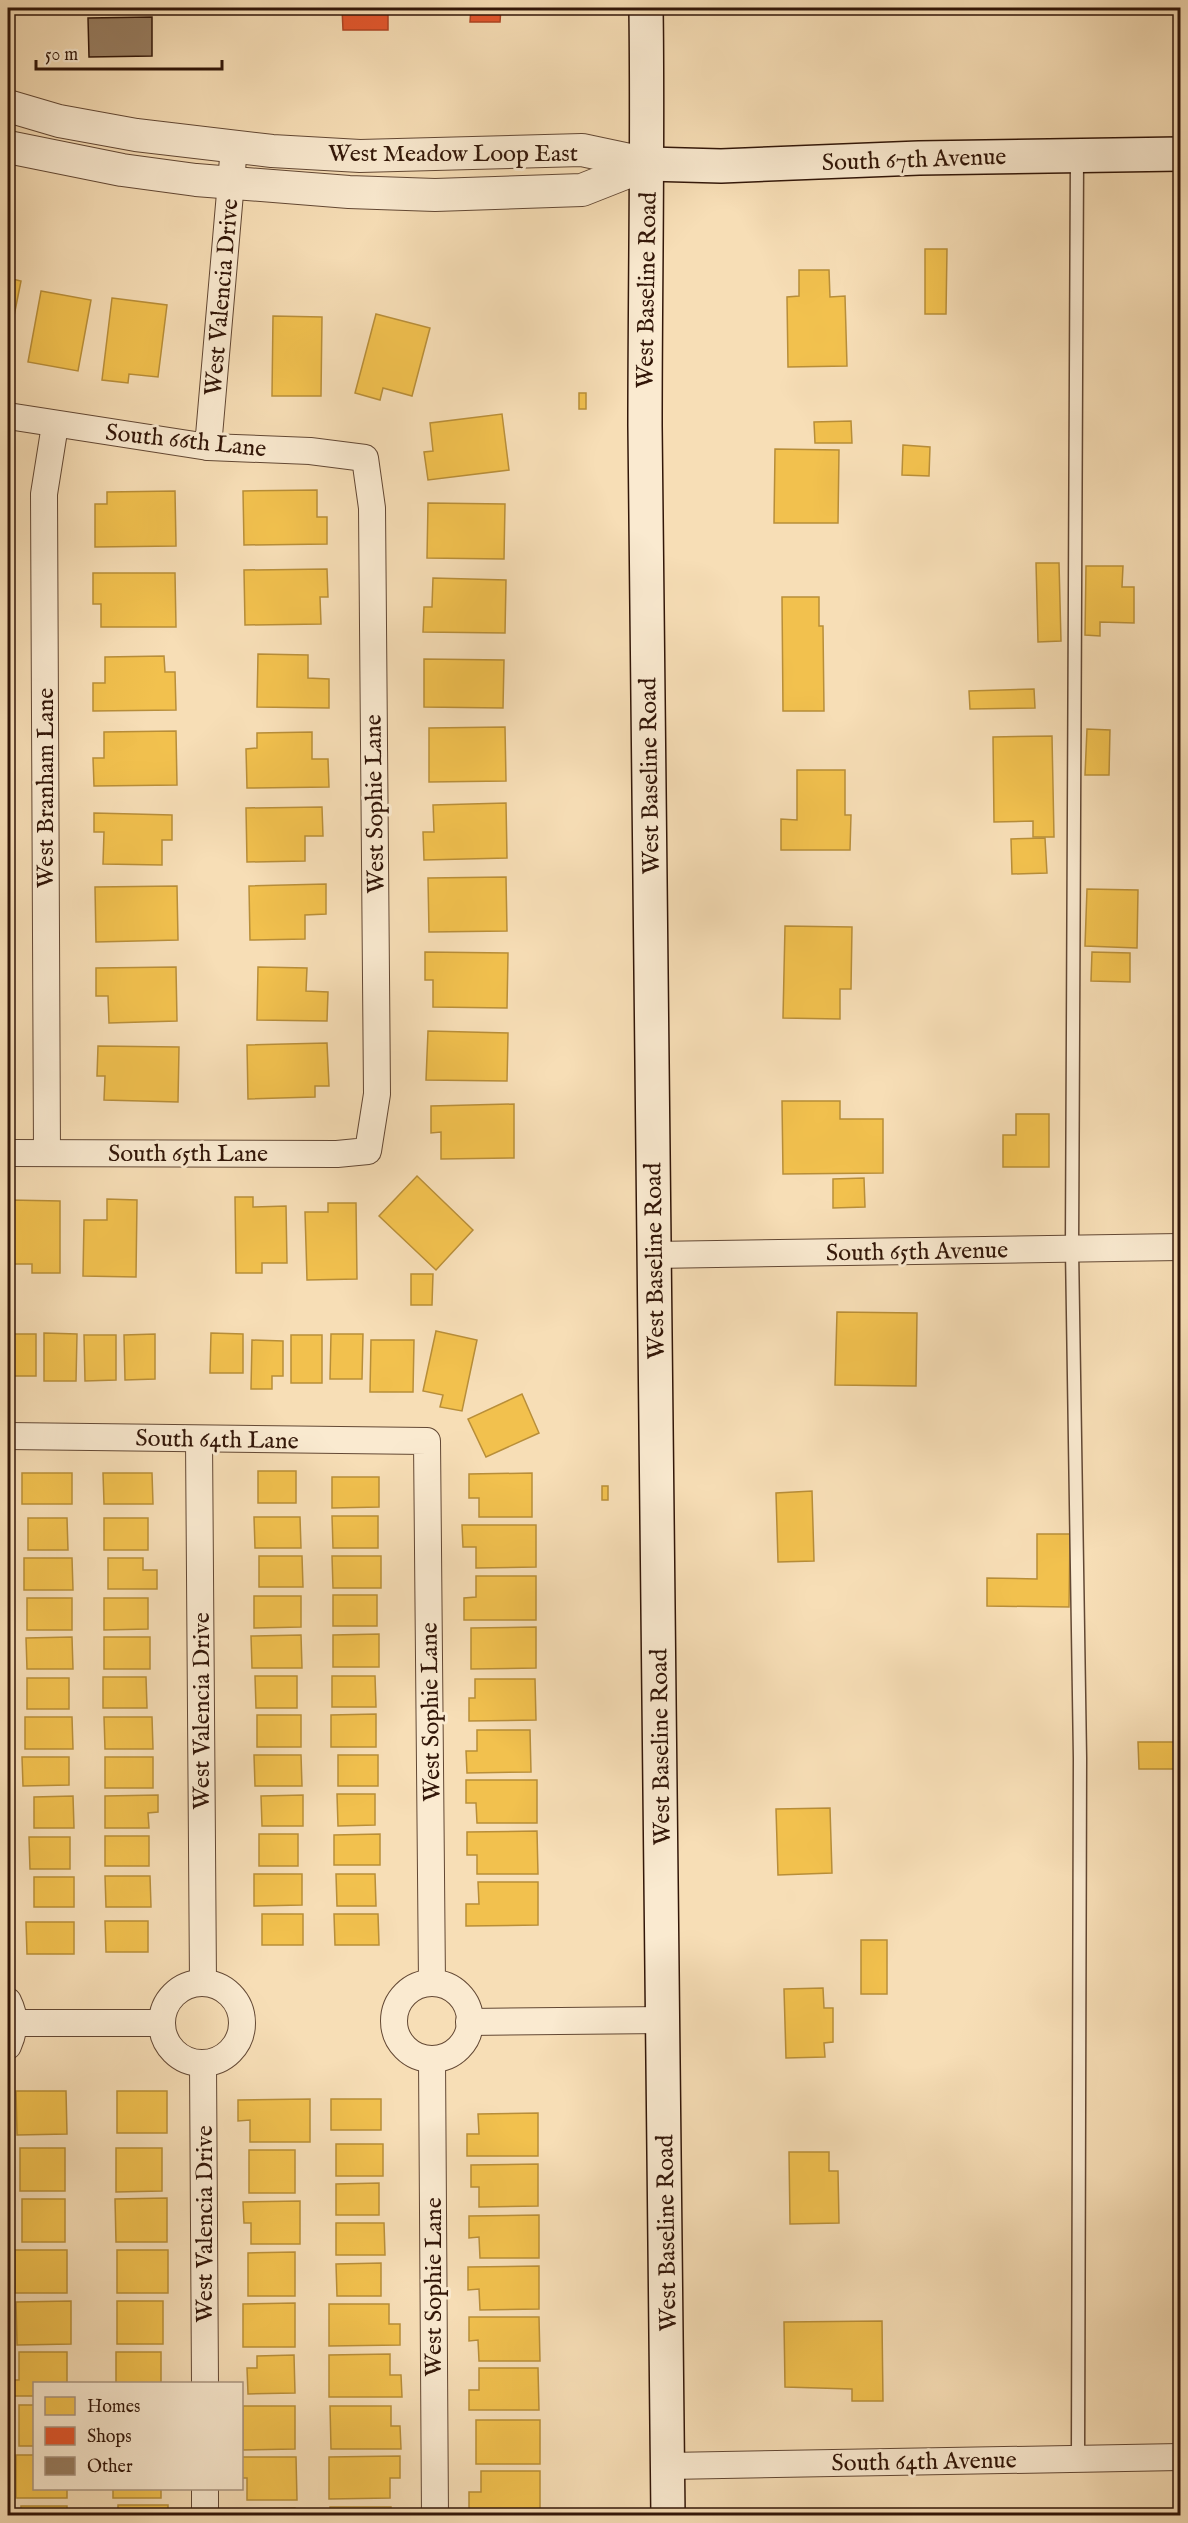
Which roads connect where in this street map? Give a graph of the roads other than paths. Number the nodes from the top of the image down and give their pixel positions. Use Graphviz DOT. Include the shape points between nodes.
graph roads {
  1 [pos="646,8"];
  2 [pos="8,106"];
  3 [pos="8,147"];
  4 [pos="234,147"];
  5 [pos="1180,154"];
  6 [pos="1077,156"];
  7 [pos="648,164"];
  8 [pos="231,184"];
  9 [pos="8,416"];
  10 [pos="55,425"];
  11 [pos="208,447"];
  12 [pos="365,458"];
  13 [pos="368,1151"];
  14 [pos="8,1153"];
  15 [pos="47,1153"];
  16 [pos="1180,1247"];
  17 [pos="1072,1249"];
  18 [pos="653,1255"];
  19 [pos="8,1436"];
  20 [pos="199,1439"];
  21 [pos="427,1440"];
  22 [pos="203,1983"];
  23 [pos="432,1983"];
  24 [pos="664,2020"];
  25 [pos="469,2022"];
  26 [pos="10,2023"];
  27 [pos="162,2024"];
  28 [pos="432,2059"];
  29 [pos="203,2064"];
  30 [pos="205,2382"];
  31 [pos="1180,2457"];
  32 [pos="1078,2459"];
  33 [pos="668,2466"];
  34 [pos="205,2490"];
  35 [pos="205,2516"];
  36 [pos="435,2516"];
  37 [pos="668,2516"];
  1 -- 7 [label="main road, West Baseline Road"];
  2 -- 4 [label="street, West Meadow Loop East" via="59,121 136,135"];
  3 -- 8 [label="street, West Meadow Loop East" via="122,170"];
  4 -- 7 [label="street, West Meadow Loop East" via="360,156 582,150"];
  4 -- 8 [label="street, West Valencia Drive"];
  5 -- 6 [label="main road, South 67th Avenue"];
  6 -- 7 [label="main road, South 67th Avenue" via="721,166"];
  6 -- 17 [label="lane"];
  7 -- 8 [label="street, West Meadow Loop East" via="582,190 435,195"];
  7 -- 18 [label="main road, West Baseline Road" via="645,426"];
  8 -- 11 [label="street, West Valencia Drive"];
  9 -- 10 [label="street, South 66th Lane"];
  10 -- 11 [label="street, South 66th Lane"];
  10 -- 15 [label="street, West Branham Lane" via="44,494"];
  11 -- 12 [label="street, South 66th Lane" via="310,451"];
  12 -- 13 [label="street, West Sophie Lane" via="372,508 377,1094"];
  13 -- 15 [label="street, South 65th Lane"];
  14 -- 15 [label="street, South 65th Lane"];
  16 -- 17 [label="street, South 65th Avenue"];
  17 -- 18 [label="street, South 65th Avenue"];
  17 -- 32 [label="lane" via="1080,1758"];
  18 -- 24 [label="main road, West Baseline Road"];
  19 -- 20 [label="street, South 64th Lane"];
  20 -- 21 [label="street, South 64th Lane"];
  20 -- 22 [label="street, West Valencia Drive"];
  21 -- 23 [label="street, West Sophie Lane"];
  22 -- 27 [label="street" via="179,1990 164,2011"];
  22 -- 29 [label="street" via="229,1992 242,2016 242,2030 229,2054"];
  23 -- 25 [label="street" via="454,1990 463,1999"];
  23 -- 28 [label="street" via="422,1984 403,1996 394,2015 397,2037 403,2046"];
  24 -- 25 [label="street"];
  24 -- 33 [label="main road, West Baseline Road"];
  25 -- 28 [label="street" via="458,2048"];
  26 -- 27 [label="street"];
  27 -- 29 [label="street" via="167,2042 179,2056"];
  28 -- 36 [label="street, West Sophie Lane"];
  29 -- 30 [label="street, West Valencia Drive"];
  31 -- 32 [label="street, South 64th Avenue"];
  32 -- 33 [label="street, South 64th Avenue"];
  33 -- 37 [label="main road, West Baseline Road"];
  34 -- 35 [label="street"];
}
